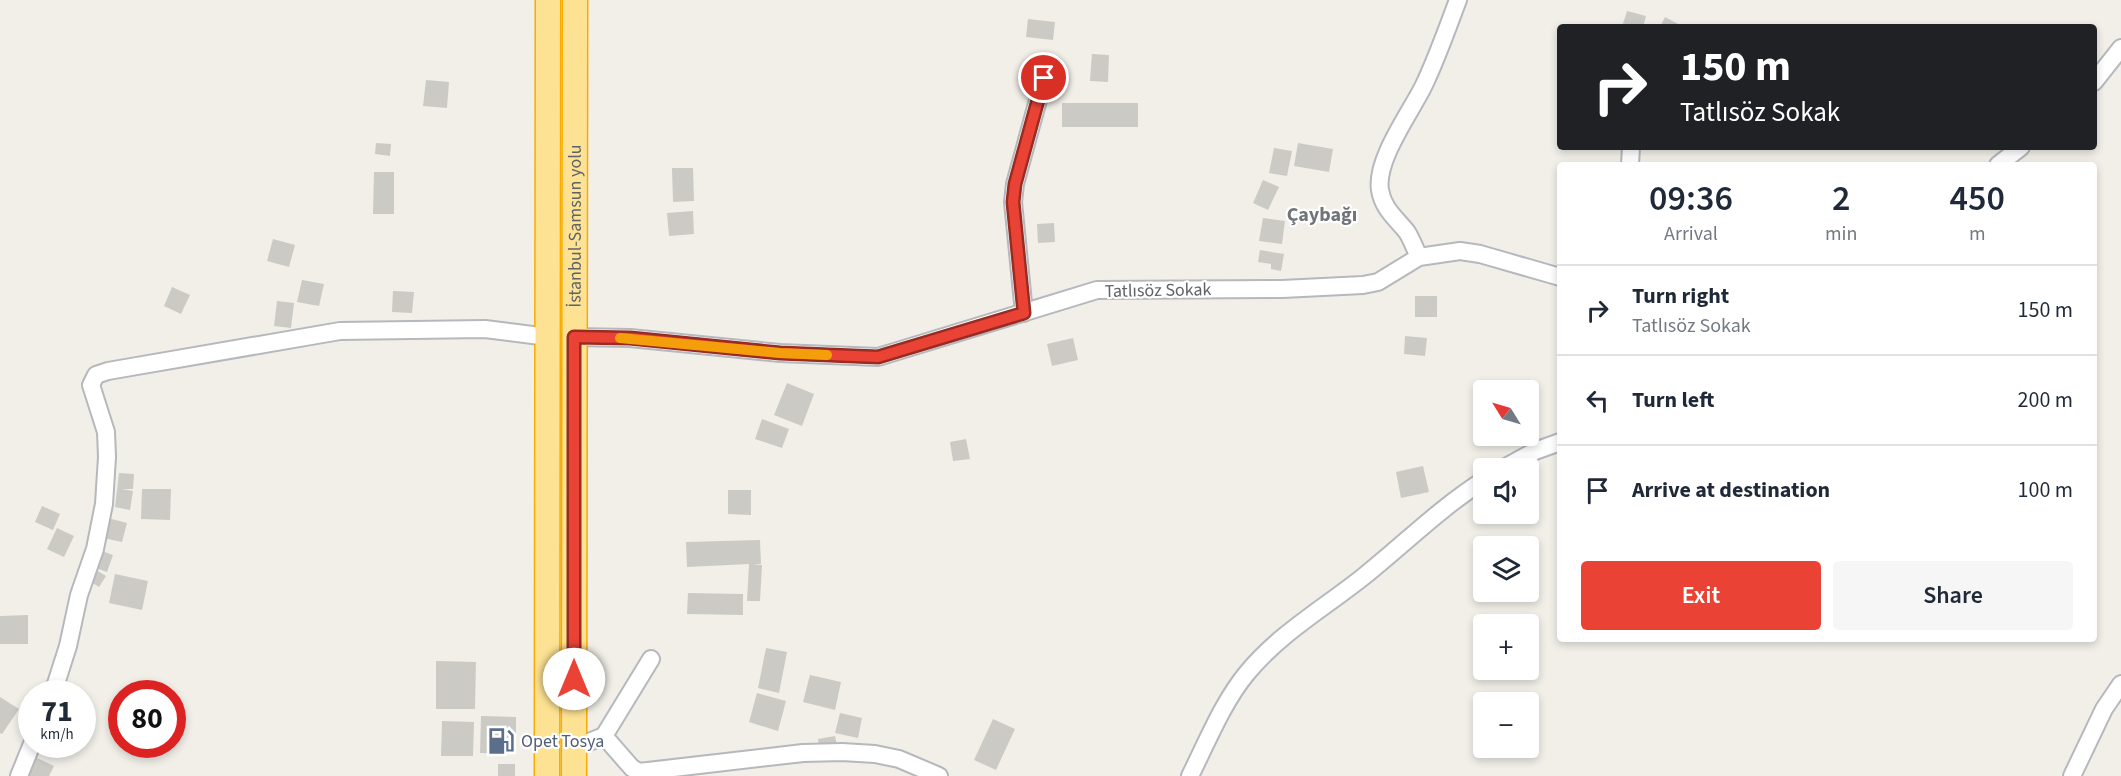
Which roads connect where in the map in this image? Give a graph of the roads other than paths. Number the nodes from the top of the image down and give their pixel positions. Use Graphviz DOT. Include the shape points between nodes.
graph roads {
  1 [pos="548,0"];
  2 [pos="574,0"];
  3 [pos="1458,0"];
  4 [pos="2121,48"];
  5 [pos="1044,78"];
  6 [pos="2097,78"];
  7 [pos="2017,150"];
  8 [pos="2002,162"];
  9 [pos="1419,257"];
  10 [pos="1557,276"];
  11 [pos="1024,313"];
  12 [pos="548,337"];
  13 [pos="574,337"];
  14 [pos="1557,443"];
  15 [pos="1522,458"];
  16 [pos="1473,487"];
  17 [pos="651,659"];
  18 [pos="57,680"];
  19 [pos="2121,684"];
  20 [pos="604,736"];
  21 [pos="573,748"];
  22 [pos="26,758"];
  23 [pos="19,776"];
  24 [pos="547,776"];
  25 [pos="574,776"];
  26 [pos="939,776"];
  27 [pos="1190,776"];
  28 [pos="2072,776"];
  1 -- 12 [label="highway, İstanbul-Samsun yolu"];
  2 -- 13 [label="highway, İstanbul-Samsun yolu"];
  3 -- 9 [label="street" via="1423,87 1382,170 1380,189 1385,206 1405,230"];
  4 -- 6 [label="street"];
  5 -- 11 [label="street" via="1013,202"];
  7 -- 8 [label="street"];
  9 -- 10 [label="street, Tatlısöz Sokak" via="1460,251"];
  9 -- 11 [label="street, Tatlısöz Sokak" via="1378,282 1363,285 1097,290"];
  11 -- 13 [label="street, Tatlısöz Sokak" via="878,357"];
  12 -- 18 [label="street" via="485,329 340,331 96,375 91,385 106,432 104,504"];
  12 -- 24 [label="highway, İstanbul-Samsun yolu"];
  13 -- 21 [label="highway, İstanbul-Samsun yolu"];
  14 -- 15 [label="street"];
  16 -- 27 [label="street" via="1266,651 1226,705"];
  17 -- 20 [label="street"];
  19 -- 28 [label="street" via="2104,709"];
  20 -- 21 [label="street"];
  20 -- 26 [label="street" via="639,772 842,752 899,759"];
  21 -- 25 [label="highway, İstanbul-Samsun yolu"];
  22 -- 23 [label="street"];
}
